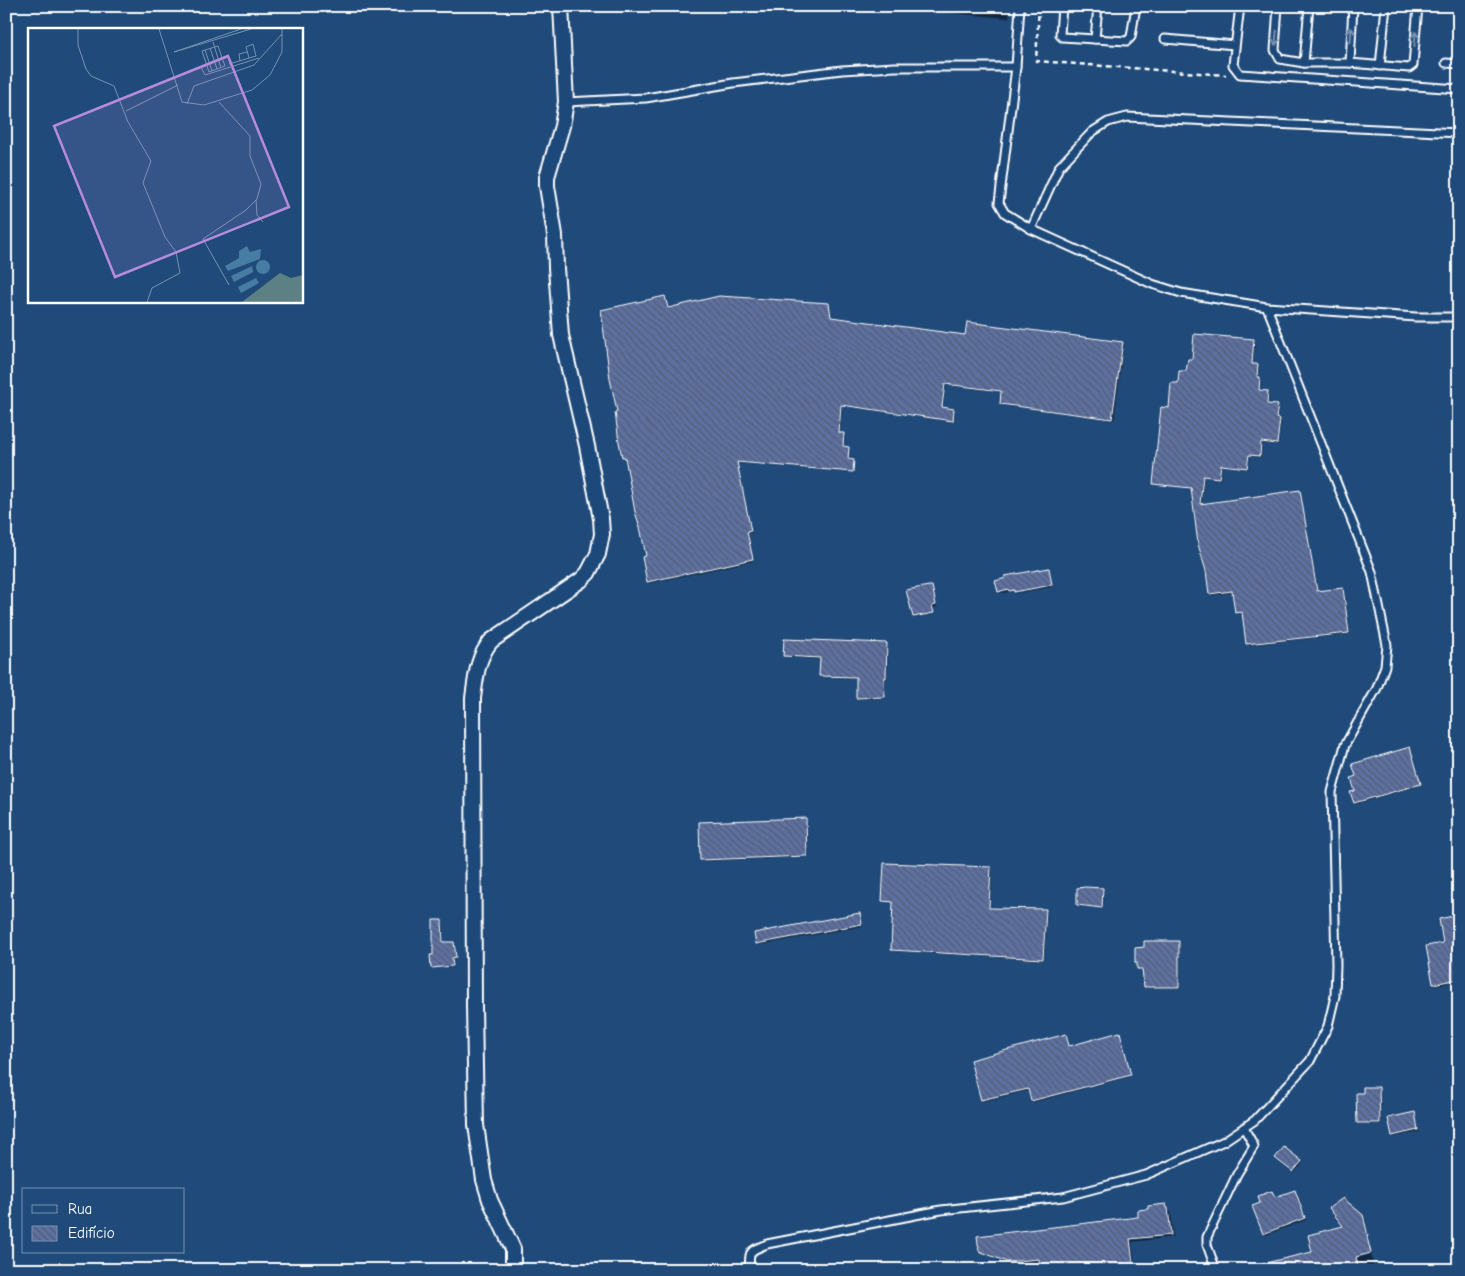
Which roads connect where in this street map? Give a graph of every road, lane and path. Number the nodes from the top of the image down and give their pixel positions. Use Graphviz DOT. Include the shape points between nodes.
graph roads {
  1 [pos="561,6"];
  2 [pos="1020,6"];
  3 [pos="1062,6"];
  4 [pos="1098,6"];
  5 [pos="1136,6"];
  6 [pos="1240,6"];
  7 [pos="1278,6"];
  8 [pos="1309,6"];
  9 [pos="1353,6"];
  10 [pos="1386,6"];
  11 [pos="1418,6"];
  12 [pos="1165,39"];
  13 [pos="1095,40"];
  14 [pos="1236,46"];
  15 [pos="1304,63"];
  16 [pos="1350,63"];
  17 [pos="1446,63"];
  18 [pos="1459,64"];
  19 [pos="1380,66"];
  20 [pos="1016,67"];
  21 [pos="1459,89"];
  22 [pos="566,102"];
  23 [pos="1459,133"];
  24 [pos="1031,229"];
  25 [pos="1267,307"];
  26 [pos="1459,317"];
  27 [pos="1244,1128"];
  28 [pos="512,1270"];
  29 [pos="750,1270"];
  30 [pos="1216,1270"];
  1 -- 22 [label="street"];
  2 -- 20 [label="lane"];
  3 -- 13 [label="lane" via="1061,36"];
  4 -- 13 [label="lane"];
  5 -- 13 [label="lane" via="1129,39"];
  6 -- 14 [label="lane"];
  7 -- 15 [label="lane, one-way" via="1277,56"];
  8 -- 15 [label="lane"];
  16 -- 9 [label="lane, one-way"];
  10 -- 19 [label="lane"];
  19 -- 11 [label="lane, one-way" via="1409,68 1413,65"];
  12 -- 14 [label="lane"];
  14 -- 21 [label="lane" via="1233,65 1245,75"];
  15 -- 16 [label="lane"];
  16 -- 19 [label="lane"];
  17 -- 18 [label="lane"];
  20 -- 22 [label="lane" via="842,70 733,83 646,98"];
  20 -- 24 [label="lane" via="999,203 1004,212"];
  22 -- 28 [label="street" via="547,186 555,235 561,335 601,519 600,546 582,580 491,641 481,657 474,698 476,1126 484,1180 512,1249"];
  23 -- 24 [label="lane" via="1127,117 1108,122 1092,132 1059,167"];
  24 -- 25 [label="lane" via="1152,284 1181,293"];
  25 -- 26 [label="lane"];
  25 -- 27 [label="lane" via="1372,572 1387,646 1385,666 1377,688 1345,746 1332,792 1336,965 1335,996 1328,1026 1310,1061"];
  27 -- 29 [label="lane" via="1146,1175 1063,1196 941,1210 767,1244 750,1252"];
  27 -- 30 [label="lane" via="1254,1146 1207,1237"];
}
